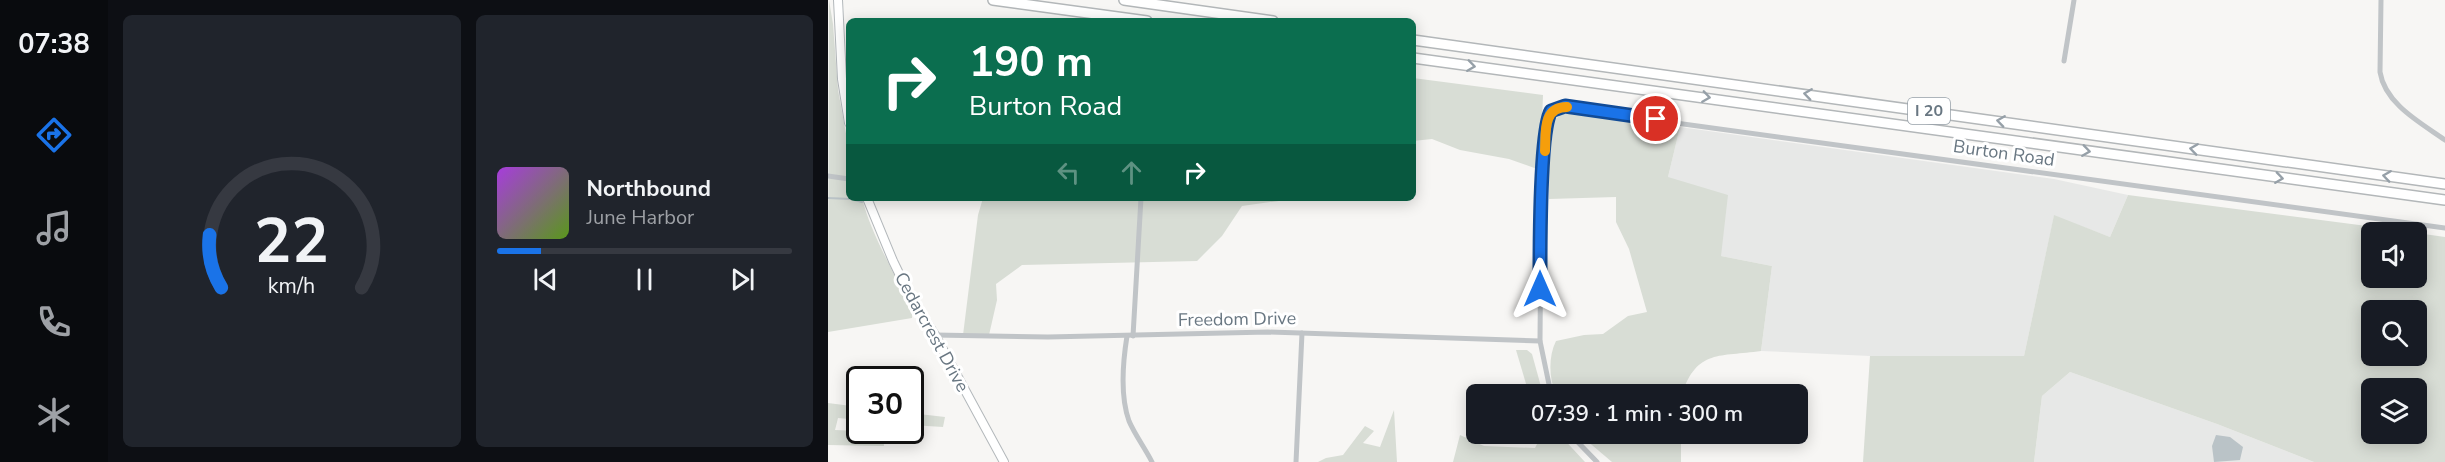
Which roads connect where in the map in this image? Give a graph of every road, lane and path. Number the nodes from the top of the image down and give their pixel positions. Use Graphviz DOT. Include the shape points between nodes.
graph roads {
  1 [pos="993,0"];
  2 [pos="1124,0"];
  3 [pos="2074,0"];
  4 [pos="2381,0"];
  5 [pos="838,1"];
  6 [pos="1126,18"];
  7 [pos="1252,18"];
  8 [pos="1416,40"];
  9 [pos="1416,58"];
  10 [pos="2064,61"];
  11 [pos="846,104"];
  12 [pos="2445,140"];
  13 [pos="828,176"];
  14 [pos="846,179"];
  15 [pos="2445,184"];
  16 [pos="2445,200"];
  17 [pos="868,201"];
  18 [pos="1141,201"];
  19 [pos="2445,228"];
  20 [pos="1302,333"];
  21 [pos="935,334"];
  22 [pos="1130,336"];
  23 [pos="1540,341"];
  24 [pos="1549,384"];
  25 [pos="1580,444"];
  26 [pos="1004,462"];
  27 [pos="1152,462"];
  28 [pos="1296,462"];
  29 [pos="1597,462"];
  1 -- 6 [label="highway"];
  2 -- 7 [label="highway"];
  3 -- 10 [label="street"];
  4 -- 12 [label="street" via="2383,84 2401,108"];
  5 -- 11 [label="street"];
  15 -- 8 [label="highway, I 20, one-way"];
  9 -- 16 [label="highway, I 20, one-way"];
  13 -- 14 [label="street"];
  17 -- 21 [label="street, Cedarcrest Drive" via="897,269"];
  18 -- 22 [label="street"];
  19 -- 23 [label="street, Burton Road" via="1559,107 1551,111 1546,124 1540,222"];
  20 -- 22 [label="street, Freedom Drive"];
  20 -- 23 [label="street, Freedom Drive"];
  20 -- 28 [label="street"];
  21 -- 22 [label="street, Freedom Drive"];
  21 -- 26 [label="street, Cedarcrest Drive"];
  22 -- 27 [label="street" via="1124,376 1126,412"];
  23 -- 24 [label="street"];
  25 -- 29 [label="street"];
}
